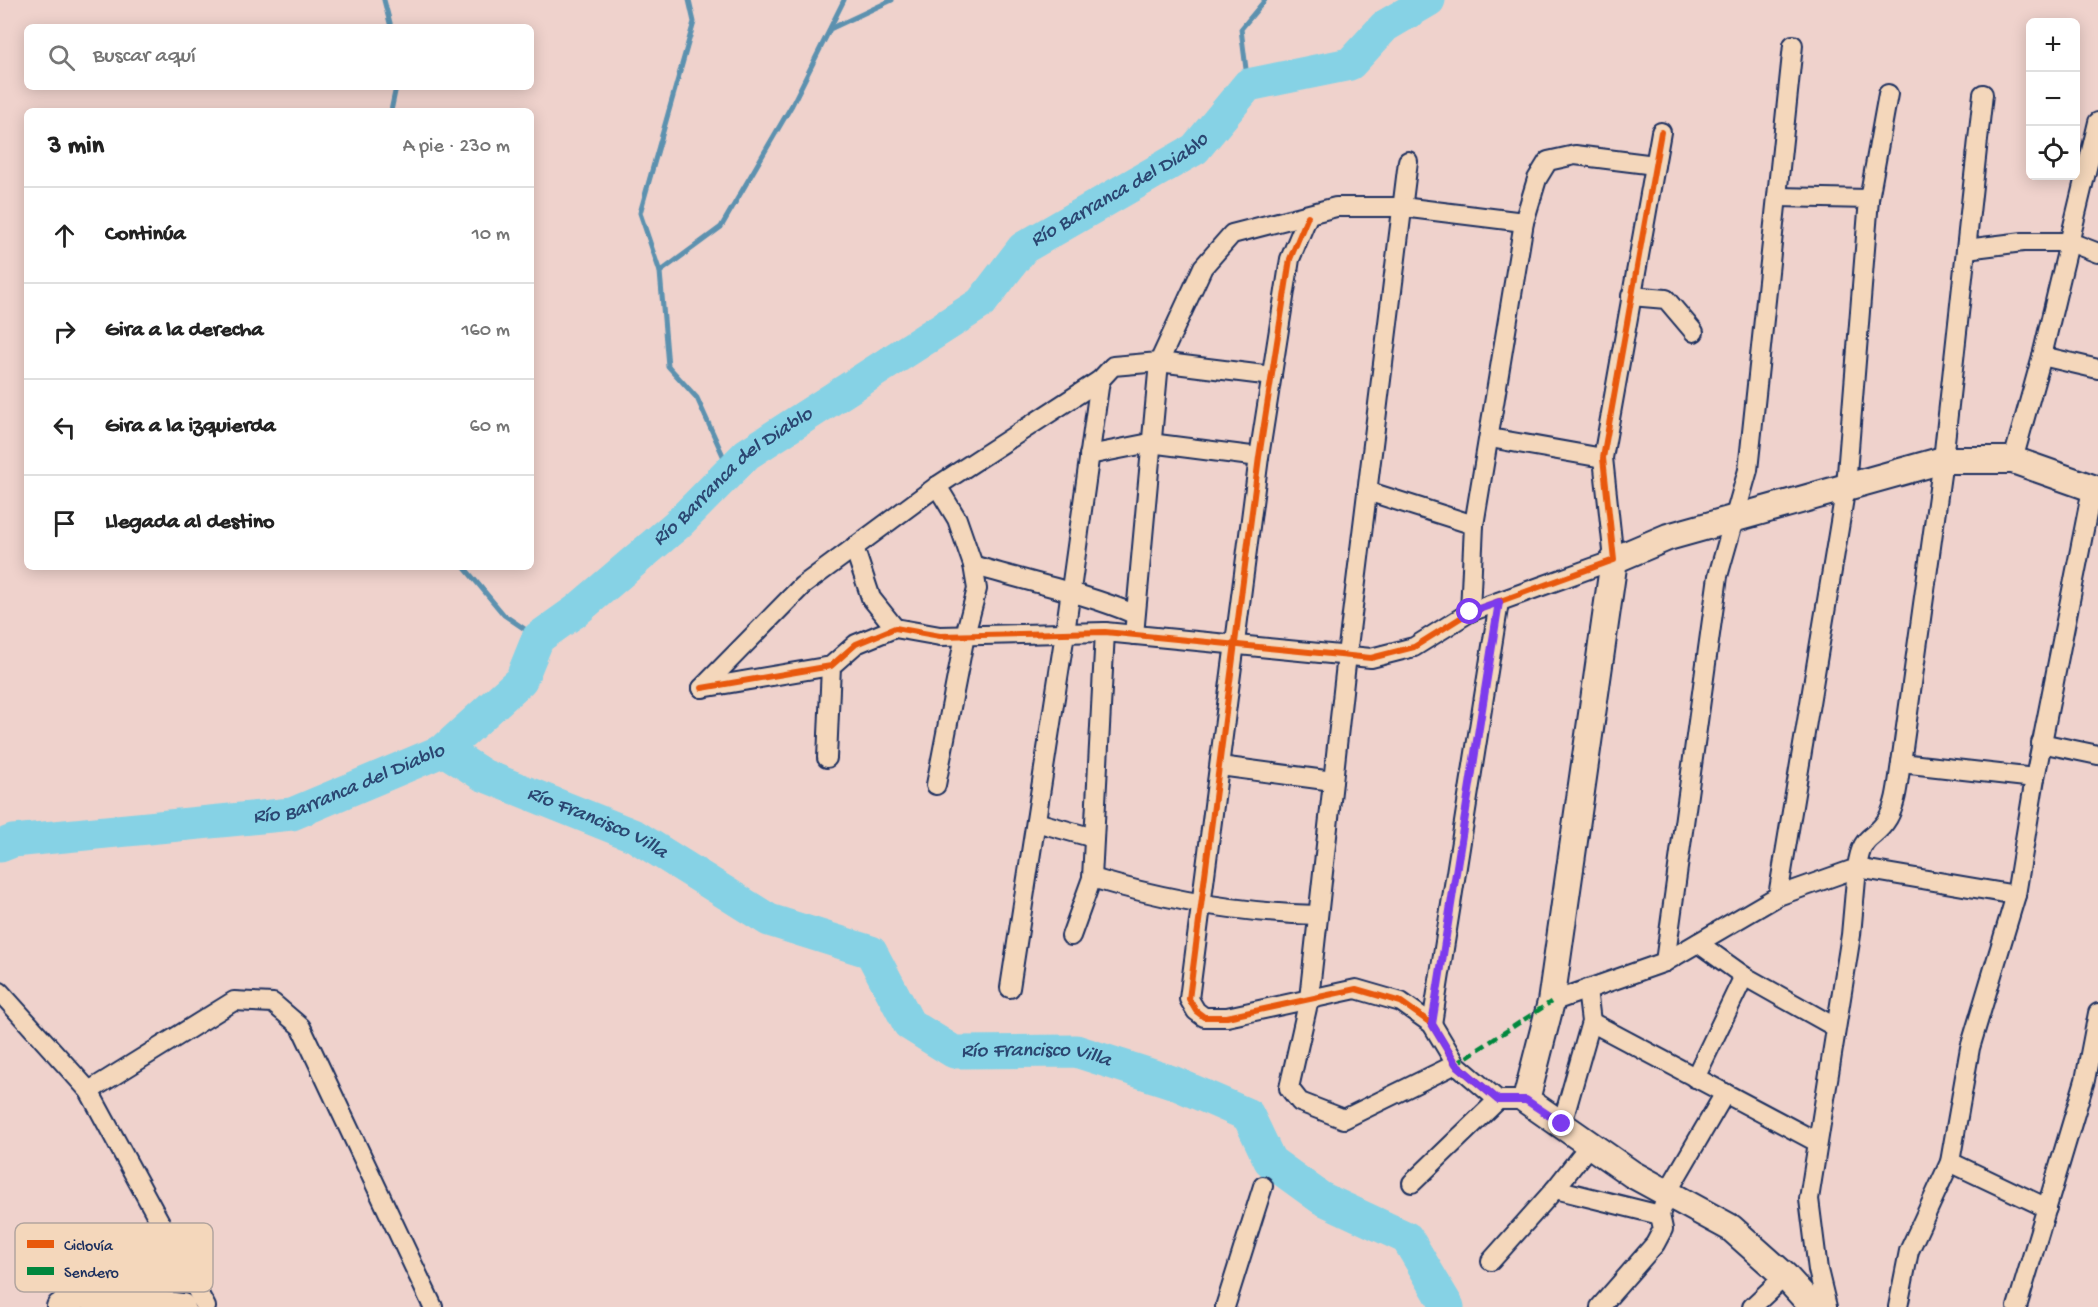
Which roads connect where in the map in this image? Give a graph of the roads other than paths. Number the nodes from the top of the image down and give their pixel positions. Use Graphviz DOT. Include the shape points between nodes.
graph roads {
  1 [pos="1793,45"];
  2 [pos="1888,94"];
  3 [pos="1983,94"];
  4 [pos="2098,122"];
  5 [pos="1661,132"];
  6 [pos="2096,143"];
  7 [pos="1408,161"];
  8 [pos="1655,165"];
  9 [pos="1778,197"];
  10 [pos="1869,199"];
  11 [pos="1402,207"];
  12 [pos="1308,216"];
  13 [pos="1524,222"];
  14 [pos="2070,242"];
  15 [pos="1966,249"];
  16 [pos="2098,253"];
  17 [pos="1631,296"];
  18 [pos="1695,332"];
  19 [pos="2042,356"];
  20 [pos="1158,362"];
  21 [pos="2098,369"];
  22 [pos="1272,376"];
  23 [pos="1100,380"];
  24 [pos="1490,438"];
  25 [pos="1150,443"];
  26 [pos="1089,455"];
  27 [pos="1259,457"];
  28 [pos="1603,458"];
  29 [pos="1943,460"];
  30 [pos="2013,460"];
  31 [pos="937,486"];
  32 [pos="1846,486"];
  33 [pos="2095,489"];
  34 [pos="1367,491"];
  35 [pos="1734,521"];
  36 [pos="1474,525"];
  37 [pos="855,547"];
  38 [pos="1614,560"];
  39 [pos="973,565"];
  40 [pos="1071,592"];
  41 [pos="1499,602"];
  42 [pos="1470,612"];
  43 [pos="1134,614"];
  44 [pos="895,628"];
  45 [pos="1105,632"];
  46 [pos="1065,633"];
  47 [pos="965,635"];
  48 [pos="1134,635"];
  49 [pos="1235,644"];
  50 [pos="1347,655"];
  51 [pos="831,666"];
  52 [pos="2042,743"];
  53 [pos="2098,755"];
  54 [pos="827,758"];
  55 [pos="1901,763"];
  56 [pos="1220,766"];
  57 [pos="2035,778"];
  58 [pos="1333,781"];
  59 [pos="936,785"];
  60 [pos="1036,822"];
  61 [pos="1094,838"];
  62 [pos="1857,867"];
  63 [pos="1092,878"];
  64 [pos="2016,895"];
  65 [pos="1778,896"];
  66 [pos="1203,904"];
  67 [pos="1317,915"];
  68 [pos="1071,936"];
  69 [pos="1698,943"];
  70 [pos="1665,962"];
  71 [pos="1744,976"];
  72 [pos="1010,988"];
  73 [pos="1587,989"];
  74 [pos="0,992"];
  75 [pos="1309,999"];
  76 [pos="1551,1002"];
  77 [pos="2098,1013"];
  78 [pos="1591,1022"];
  79 [pos="1432,1024"];
  80 [pos="1835,1028"];
  81 [pos="1456,1064"];
  82 [pos="1695,1078"];
  83 [pos="89,1091"];
  84 [pos="1725,1093"];
  85 [pos="1498,1100"];
  86 [pos="1526,1100"];
  87 [pos="1562,1124"];
  88 [pos="1817,1142"];
  89 [pos="1591,1143"];
  90 [pos="1950,1162"];
  91 [pos="1412,1183"];
  92 [pos="1263,1186"];
  93 [pos="1555,1189"];
  94 [pos="1664,1203"];
  95 [pos="2047,1208"];
  96 [pos="160,1223"];
  97 [pos="1491,1261"];
  98 [pos="1785,1275"];
  99 [pos="198,1292"];
  100 [pos="122,1304"];
  101 [pos="60,1307"];
  102 [pos="182,1307"];
  103 [pos="206,1307"];
  104 [pos="433,1307"];
  105 [pos="1225,1307"];
  106 [pos="1600,1307"];
  107 [pos="1752,1307"];
  108 [pos="1813,1307"];
  109 [pos="1827,1307"];
  110 [pos="1898,1307"];
  111 [pos="2017,1307"];
  1 -- 9 [label="street"];
  2 -- 10 [label="street"];
  3 -- 15 [label="street"];
  4 -- 6 [label="street"];
  5 -- 8 [label="street"];
  6 -- 14 [label="street"];
  7 -- 11 [label="street"];
  8 -- 13 [label="street" via="1575,155 1548,161"];
  8 -- 17 [label="street"];
  9 -- 10 [label="street"];
  9 -- 35 [label="street" via="1748,470"];
  10 -- 32 [label="street"];
  11 -- 12 [label="street" via="1336,207"];
  11 -- 13 [label="street"];
  11 -- 34 [label="street"];
  12 -- 20 [label="street" via="1232,234 1203,267"];
  12 -- 22 [label="street" via="1290,259"];
  13 -- 24 [label="street"];
  14 -- 15 [label="street" via="2023,242"];
  14 -- 16 [label="street"];
  14 -- 19 [label="street"];
  15 -- 29 [label="street"];
  17 -- 18 [label="street" via="1666,299"];
  17 -- 28 [label="street"];
  19 -- 21 [label="street"];
  19 -- 30 [label="street"];
  20 -- 22 [label="street"];
  20 -- 23 [label="street" via="1113,366"];
  20 -- 25 [label="street"];
  22 -- 27 [label="street"];
  23 -- 26 [label="street"];
  23 -- 31 [label="street"];
  24 -- 28 [label="street"];
  24 -- 36 [label="street"];
  25 -- 26 [label="street"];
  25 -- 27 [label="street"];
  25 -- 43 [label="street"];
  26 -- 40 [label="street"];
  27 -- 49 [label="street"];
  28 -- 38 [label="street"];
  29 -- 30 [label="main road"];
  29 -- 32 [label="main road"];
  29 -- 55 [label="street"];
  30 -- 33 [label="main road"];
  31 -- 37 [label="street"];
  31 -- 39 [label="street" via="957,519"];
  32 -- 35 [label="main road"];
  32 -- 65 [label="street"];
  33 -- 52 [label="street"];
  34 -- 36 [label="street"];
  34 -- 50 [label="street"];
  35 -- 38 [label="main road" via="1668,537"];
  35 -- 70 [label="street" via="1718,576"];
  36 -- 42 [label="street"];
  37 -- 44 [label="street" via="871,598"];
  37 -- 51 [label="street" via="802,586 702,688"];
  38 -- 41 [label="street"];
  38 -- 76 [label="main road"];
  39 -- 40 [label="street"];
  39 -- 47 [label="street" via="977,589"];
  40 -- 43 [label="street"];
  40 -- 46 [label="street"];
  41 -- 42 [label="street"];
  41 -- 79 [label="street"];
  42 -- 50 [label="street" via="1414,647 1371,658"];
  43 -- 48 [label="street"];
  44 -- 47 [label="street" via="940,636"];
  44 -- 51 [label="street" via="856,644"];
  45 -- 46 [label="street"];
  45 -- 48 [label="street"];
  45 -- 61 [label="street"];
  46 -- 47 [label="street"];
  46 -- 60 [label="street"];
  47 -- 59 [label="street"];
  48 -- 49 [label="street"];
  49 -- 50 [label="street"];
  49 -- 56 [label="street"];
  50 -- 58 [label="street"];
  51 -- 54 [label="street"];
  52 -- 53 [label="street"];
  52 -- 57 [label="street"];
  55 -- 57 [label="street"];
  55 -- 62 [label="street" via="1888,820 1860,847"];
  56 -- 58 [label="street"];
  56 -- 66 [label="street"];
  57 -- 64 [label="street"];
  58 -- 67 [label="street"];
  60 -- 61 [label="street"];
  60 -- 72 [label="street"];
  61 -- 63 [label="street"];
  62 -- 64 [label="street"];
  62 -- 65 [label="street"];
  62 -- 80 [label="street" via="1851,935"];
  63 -- 66 [label="street"];
  63 -- 68 [label="street"];
  64 -- 90 [label="street" via="1970,1048"];
  65 -- 69 [label="street"];
  66 -- 67 [label="street" via="1263,914"];
  66 -- 75 [label="street" via="1189,999 1196,1011 1204,1017 1227,1017"];
  67 -- 75 [label="street"];
  69 -- 70 [label="street"];
  69 -- 71 [label="street"];
  70 -- 73 [label="street"];
  71 -- 80 [label="street"];
  71 -- 82 [label="street"];
  73 -- 76 [label="street"];
  73 -- 78 [label="street"];
  74 -- 83 [label="street"];
  75 -- 79 [label="street" via="1356,989 1401,1002"];
  75 -- 81 [label="street" via="1289,1088 1300,1102 1344,1119"];
  76 -- 86 [label="main road"];
  77 -- 95 [label="street" via="2085,1080"];
  78 -- 82 [label="street"];
  78 -- 87 [label="street"];
  79 -- 81 [label="street"];
  80 -- 88 [label="street"];
  81 -- 85 [label="street"];
  82 -- 84 [label="street"];
  83 -- 96 [label="street"];
  83 -- 104 [label="street" via="234,1001 273,1003 301,1027"];
  84 -- 88 [label="street"];
  84 -- 94 [label="street"];
  85 -- 86 [label="street"];
  85 -- 91 [label="street"];
  86 -- 87 [label="main road"];
  87 -- 89 [label="main road"];
  88 -- 109 [label="street" via="1809,1199"];
  89 -- 93 [label="street"];
  89 -- 94 [label="main road"];
  90 -- 95 [label="street"];
  90 -- 110 [label="street" via="1909,1251"];
  92 -- 105 [label="street"];
  93 -- 94 [label="street"];
  93 -- 97 [label="street"];
  94 -- 98 [label="main road" via="1731,1228"];
  94 -- 106 [label="street" via="1663,1229 1655,1244"];
  95 -- 111 [label="street"];
  98 -- 107 [label="street"];
  98 -- 108 [label="main road"];
  99 -- 103 [label="street"];
  100 -- 101 [label="main road" via="80,1295"];
  100 -- 102 [label="main road"];
}
